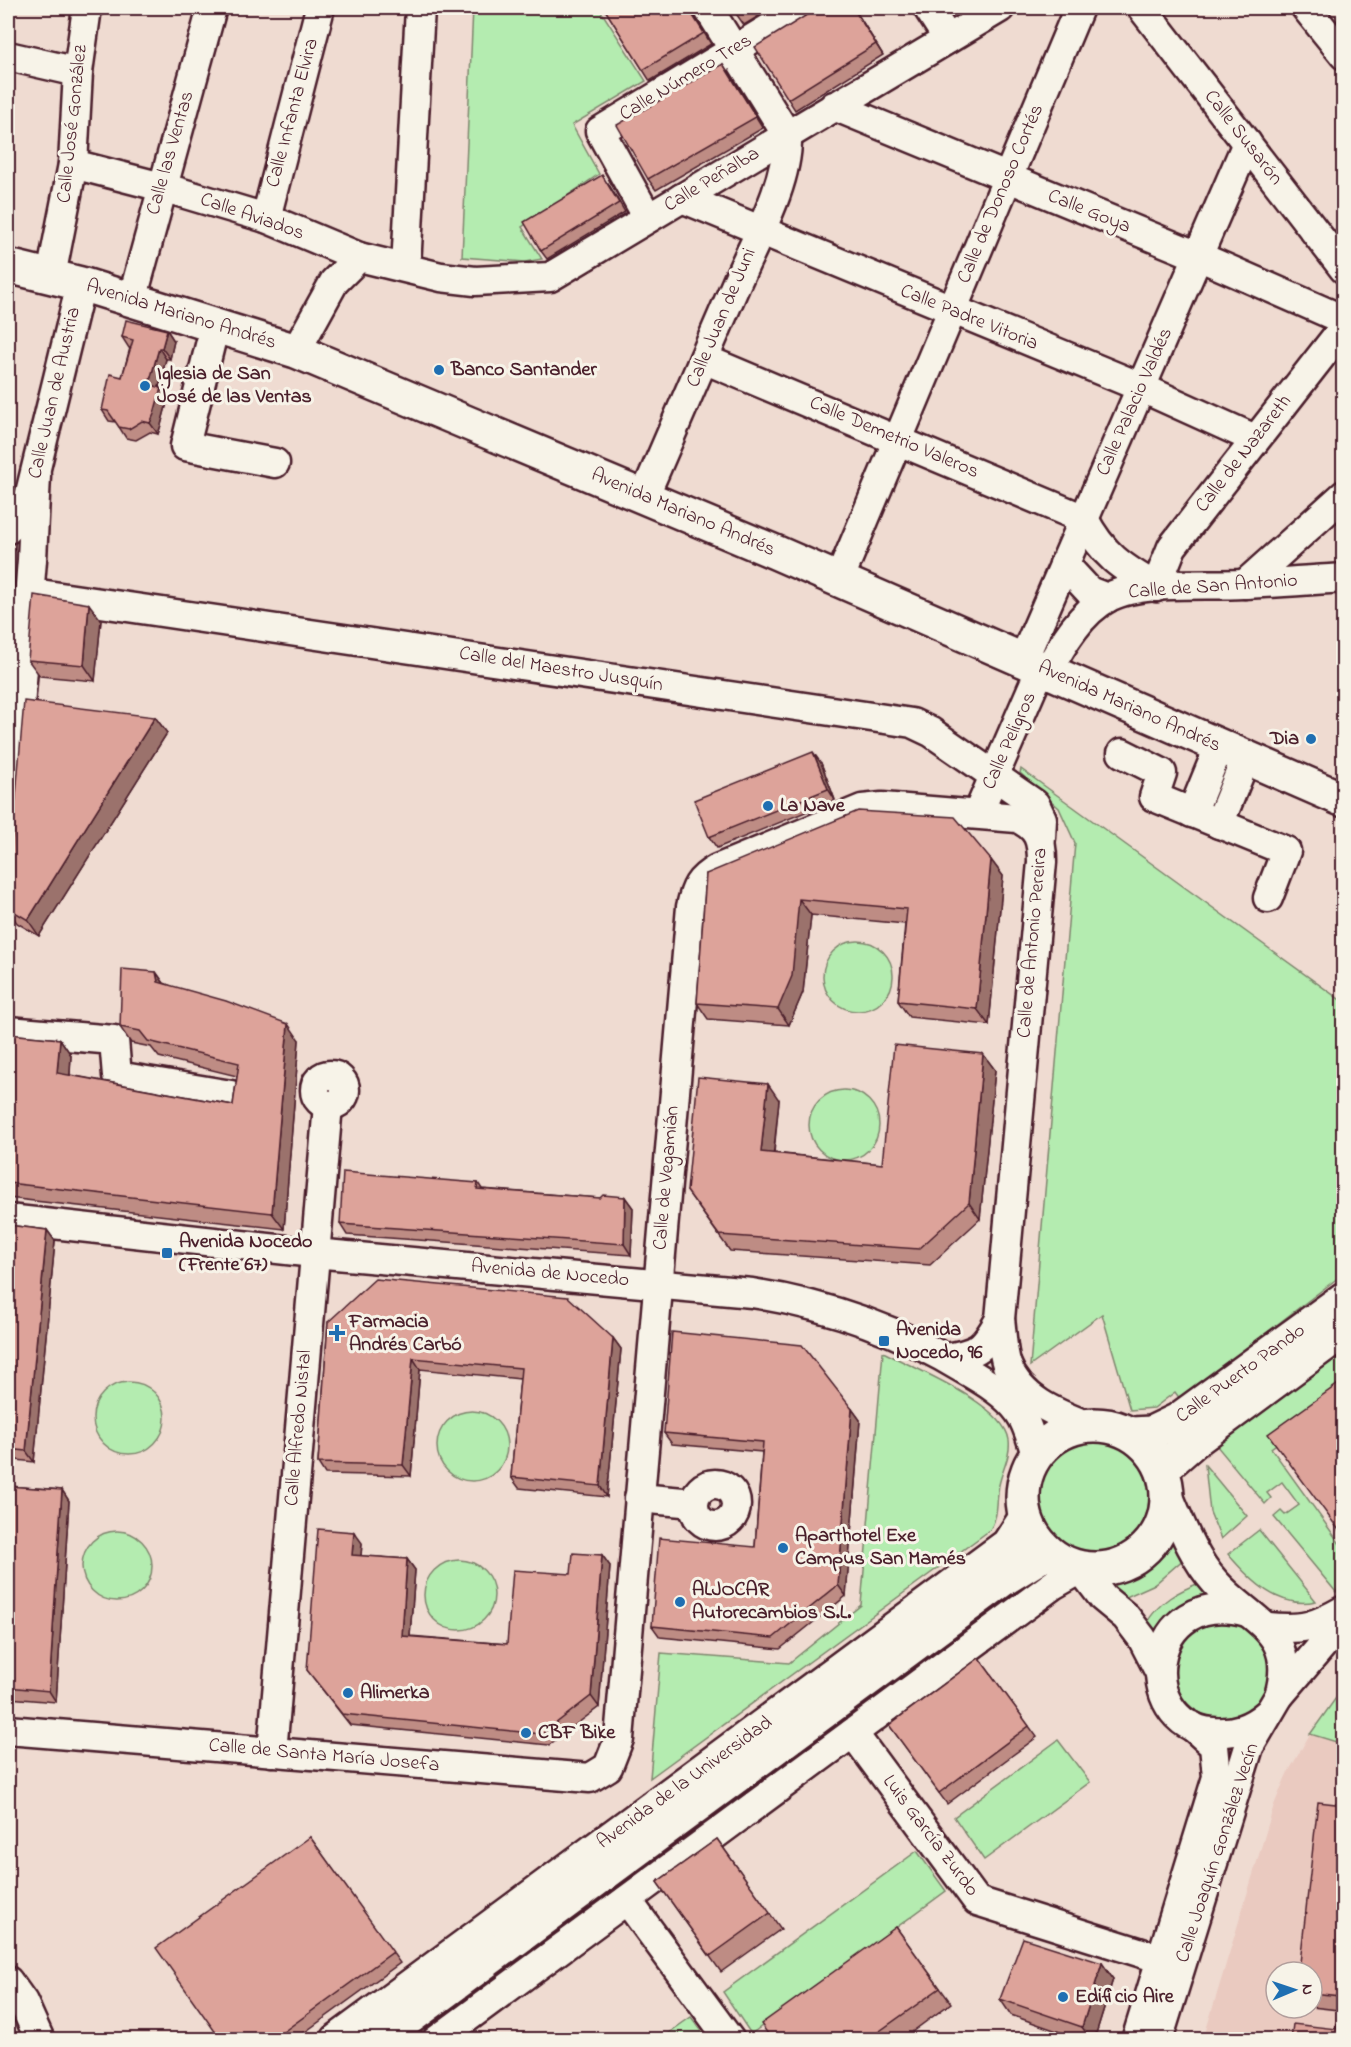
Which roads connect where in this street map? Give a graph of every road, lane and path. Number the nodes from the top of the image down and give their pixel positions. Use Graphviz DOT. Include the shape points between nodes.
graph roads {
  1 [pos="87,8"];
  2 [pos="212,8"];
  3 [pos="320,8"];
  4 [pos="420,8"];
  5 [pos="708,8"];
  6 [pos="803,8"];
  7 [pos="928,8"];
  8 [pos="1000,8"];
  9 [pos="1079,8"];
  10 [pos="1142,8"];
  11 [pos="1306,8"];
  12 [pos="948,39"];
  13 [pos="735,49"];
  14 [pos="1344,55"];
  15 [pos="8,57"];
  16 [pos="78,72"];
  17 [pos="834,106"];
  18 [pos="787,135"];
  19 [pos="1247,143"];
  20 [pos="73,164"];
  21 [pos="1008,179"];
  22 [pos="162,187"];
  23 [pos="682,198"];
  24 [pos="266,218"];
  25 [pos="648,218"];
  26 [pos="759,230"];
  27 [pos="1198,256"];
  28 [pos="359,257"];
  29 [pos="8,266"];
  30 [pos="406,267"];
  31 [pos="1344,269"];
  32 [pos="66,280"];
  33 [pos="132,300"];
  34 [pos="952,311"];
  35 [pos="1344,320"];
  36 [pos="215,326"];
  37 [pos="1344,327"];
  38 [pos="296,351"];
  39 [pos="704,358"];
  40 [pos="1142,388"];
  41 [pos="898,439"];
  42 [pos="1255,439"];
  43 [pos="275,463"];
  44 [pos="36,475"];
  45 [pos="1344,495"];
  46 [pos="644,497"];
  47 [pos="1084,519"];
  48 [pos="8,529"];
  49 [pos="8,534"];
  50 [pos="33,554"];
  51 [pos="1117,563"];
  52 [pos="1064,564"];
  53 [pos="1344,578"];
  54 [pos="839,579"];
  55 [pos="1245,584"];
  56 [pos="1156,587"];
  57 [pos="30,590"];
  58 [pos="1107,598"];
  59 [pos="1039,623"];
  60 [pos="1038,666"];
  61 [pos="1122,753"];
  62 [pos="1233,753"];
  63 [pos="993,774"];
  64 [pos="1344,800"];
  65 [pos="978,813"];
  66 [pos="1192,813"];
  67 [pos="1219,824"];
  68 [pos="1041,837"];
  69 [pos="8,851"];
  70 [pos="717,869"];
  71 [pos="1268,898"];
  72 [pos="8,1031"];
  73 [pos="231,1095"];
  74 [pos="328,1105"];
  75 [pos="8,1219"];
  76 [pos="314,1252"];
  77 [pos="658,1284"];
  78 [pos="1344,1299"];
  79 [pos="1000,1319"];
  80 [pos="1344,1330"];
  81 [pos="946,1358"];
  82 [pos="1086,1425"];
  83 [pos="1132,1434"];
  84 [pos="1036,1455"];
  85 [pos="1165,1481"];
  86 [pos="639,1498"];
  87 [pos="694,1503"];
  88 [pos="1025,1519"];
  89 [pos="1047,1552"];
  90 [pos="1081,1569"];
  91 [pos="1344,1610"];
  92 [pos="1258,1620"];
  93 [pos="1344,1620"];
  94 [pos="1159,1671"];
  95 [pos="1274,1704"];
  96 [pos="1192,1726"];
  97 [pos="8,1730"];
  98 [pos="853,1733"];
  99 [pos="618,1740"];
  100 [pos="272,1752"];
  101 [pos="627,1900"];
  102 [pos="1161,1959"];
  103 [pos="8,1981"];
  104 [pos="40,2040"];
  105 [pos="338,2040"];
  106 [pos="379,2040"];
  107 [pos="437,2040"];
  108 [pos="730,2040"];
  109 [pos="1136,2040"];
  110 [pos="1158,2040"];
  1 -- 16 [label="street, Calle José González"];
  2 -- 22 [label="street, Calle las Ventas"];
  3 -- 24 [label="street, Calle Infanta Elvira"];
  4 -- 30 [label="street"];
  5 -- 13 [label="street"];
  6 -- 13 [label="street, Calle Número Tres"];
  7 -- 12 [label="street"];
  8 -- 12 [label="street, Calle Peñalba"];
  9 -- 21 [label="street, Calle de Donoso Cortés"];
  10 -- 19 [label="street, Calle Susarón"];
  11 -- 14 [label="street"];
  12 -- 17 [label="street, Calle Peñalba"];
  13 -- 18 [label="street"];
  13 -- 25 [label="street, Calle Número Tres" via="600,130"];
  15 -- 16 [label="street"];
  16 -- 20 [label="street, Calle José González"];
  17 -- 18 [label="street, Calle Peñalba"];
  17 -- 21 [label="street, Calle Goya"];
  18 -- 23 [label="street, Calle Peñalba"];
  18 -- 26 [label="street, Calle Juan de Juni" via="785,167"];
  19 -- 27 [label="street, Calle Palacio Valdés"];
  19 -- 31 [label="street, Calle Susarón"];
  20 -- 22 [label="street, Calle Aviados"];
  20 -- 32 [label="street, Calle José González"];
  21 -- 27 [label="street, Calle Goya"];
  21 -- 34 [label="street, Calle de Donoso Cortés"];
  22 -- 24 [label="street, Calle Aviados"];
  22 -- 33 [label="street, Calle las Ventas"];
  23 -- 25 [label="street, Calle Peñalba"];
  23 -- 26 [label="street, Calle Padre Vitoria"];
  24 -- 28 [label="street, Calle Aviados"];
  25 -- 30 [label="street, Calle Peñalba" via="550,277 475,281"];
  26 -- 34 [label="street, Calle Padre Vitoria"];
  26 -- 39 [label="street, Calle Juan de Juni"];
  27 -- 35 [label="street, Calle Goya"];
  27 -- 40 [label="street, Calle Palacio Valdés"];
  28 -- 30 [label="street, Calle Peñalba"];
  28 -- 38 [label="street" via="334,282"];
  29 -- 32 [label="main road, Avenida Mariano Andrés"];
  32 -- 33 [label="main road, Avenida Mariano Andrés"];
  32 -- 44 [label="street, Calle Juan de Austria"];
  33 -- 36 [label="main road, Avenida Mariano Andrés"];
  34 -- 40 [label="street, Calle Padre Vitoria"];
  34 -- 41 [label="street, Calle de Donoso Cortés"];
  36 -- 38 [label="main road, Avenida Mariano Andrés"];
  36 -- 43 [label="street" via="185,446"];
  37 -- 42 [label="street, Calle de Nazareth"];
  38 -- 46 [label="main road, Avenida Mariano Andrés"];
  39 -- 41 [label="street, Calle Demetrio Valeros"];
  39 -- 46 [label="street, Calle Juan de Juni"];
  40 -- 42 [label="street, Calle Padre Vitoria"];
  40 -- 47 [label="street, Calle Palacio Valdés"];
  41 -- 47 [label="street, Calle Demetrio Valeros"];
  41 -- 54 [label="street, Calle de Donoso Cortés"];
  42 -- 56 [label="street, Calle de Nazareth" via="1172,547"];
  44 -- 48 [label="street, Calle Juan de Austria" via="22,516"];
  44 -- 50 [label="street"];
  45 -- 55 [label="street"];
  46 -- 54 [label="main road, Avenida Mariano Andrés"];
  47 -- 51 [label="street" via="1095,540"];
  47 -- 52 [label="street, Calle Palacio Valdés"];
  49 -- 50 [label="street" via="24,542"];
  50 -- 57 [label="street"];
  51 -- 56 [label="street"];
  51 -- 58 [label="street"];
  52 -- 58 [label="street" via="1089,591"];
  52 -- 59 [label="street, Calle Palacio Valdés"];
  53 -- 55 [label="street, Calle de San Antonio"];
  54 -- 60 [label="main road, Avenida Mariano Andrés"];
  55 -- 56 [label="street, Calle de San Antonio"];
  56 -- 58 [label="street, Calle de San Antonio"];
  57 -- 63 [label="street, Calle del Maestro Jusquín" via="912,723"];
  57 -- 69 [label="street"];
  58 -- 59 [label="street" via="1083,600"];
  58 -- 60 [label="street, Calle de San Antonio"];
  59 -- 60 [label="street, Calle Palacio Valdés"];
  60 -- 62 [label="main road, Avenida Mariano Andrés"];
  60 -- 63 [label="street, Calle Peligros"];
  61 -- 66 [label="street" via="1162,773 1154,797"];
  62 -- 64 [label="main road, Avenida Mariano Andrés"];
  62 -- 66 [label="street"];
  62 -- 67 [label="street"];
  63 -- 65 [label="street, Calle Peligros"];
  63 -- 68 [label="street, Calle del Maestro Jusquín" via="1035,804 1042,819"];
  65 -- 68 [label="street, Calle de Antonio Pereira" via="1017,818"];
  65 -- 70 [label="street, Calle de Antonio Pereira" via="862,809"];
  66 -- 67 [label="street"];
  67 -- 71 [label="street" via="1286,851"];
  68 -- 79 [label="street, Calle de Antonio Pereira"];
  70 -- 77 [label="street, Calle de Vegamián" via="703,877 694,889 691,907"];
  72 -- 73 [label="street" via="114,1040 117,1076"];
  74 -- 76 [label="street, Calle Alfredo Nistal"];
  75 -- 76 [label="street, Avenida de Nocedo"];
  76 -- 77 [label="street, Avenida de Nocedo"];
  76 -- 100 [label="street, Calle Alfredo Nistal"];
  77 -- 81 [label="street, Avenida de Nocedo" via="797,1300 874,1326"];
  77 -- 86 [label="street, Calle de Vegamián"];
  78 -- 83 [label="main road, Calle Puerto Pando" via="1178,1420 1151,1433"];
  79 -- 81 [label="street, Calle de Antonio Pereira" via="986,1344 972,1354"];
  79 -- 82 [label="street, Calle de Antonio Pereira" via="1007,1365 1023,1390 1058,1414"];
  80 -- 85 [label="main road, Calle Puerto Pando" via="1194,1441"];
  81 -- 84 [label="street, Avenida de Nocedo" via="986,1383 1018,1411"];
  82 -- 83 [label="main road" via="1110,1426"];
  82 -- 84 [label="main road" via="1049,1440"];
  83 -- 85 [label="main road" via="1150,1449"];
  84 -- 88 [label="main road" via="1023,1489"];
  85 -- 90 [label="main road" via="1166,1510 1152,1543 1122,1564"];
  85 -- 92 [label="street" via="1200,1563 1214,1582"];
  86 -- 87 [label="street"];
  86 -- 99 [label="street, Calle de Vegamián"];
  88 -- 89 [label="main road"];
  88 -- 105 [label="main road, Avenida de la Universidad" via="1008,1545"];
  89 -- 90 [label="main road"];
  89 -- 106 [label="main road, Avenida de la Universidad" via="1002,1580"];
  90 -- 94 [label="street" via="1103,1598 1126,1617"];
  90 -- 98 [label="street"];
  91 -- 92 [label="street" via="1318,1625 1293,1629"];
  92 -- 94 [label="street" via="1230,1607 1195,1613 1168,1637"];
  92 -- 95 [label="street" via="1279,1643 1284,1660 1284,1678"];
  93 -- 95 [label="street, Calle Joaquín González Vecín"];
  94 -- 96 [label="street" via="1168,1703"];
  95 -- 96 [label="street" via="1256,1723 1233,1732 1208,1732"];
  95 -- 110 [label="street, Calle Joaquín González Vecín" via="1249,1748"];
  96 -- 102 [label="street, Calle Joaquín González Vecín" via="1214,1746 1217,1777"];
  97 -- 100 [label="street, Calle de Santa María Josefa"];
  98 -- 101 [label="street"];
  98 -- 102 [label="street, Luis García Zurdo" via="977,1901"];
  99 -- 100 [label="street, Calle de Santa María Josefa" via="608,1767 590,1778"];
  101 -- 107 [label="street"];
  101 -- 108 [label="street"];
  102 -- 109 [label="street, Calle Joaquín González Vecín"];
  103 -- 104 [label="street"];
}
